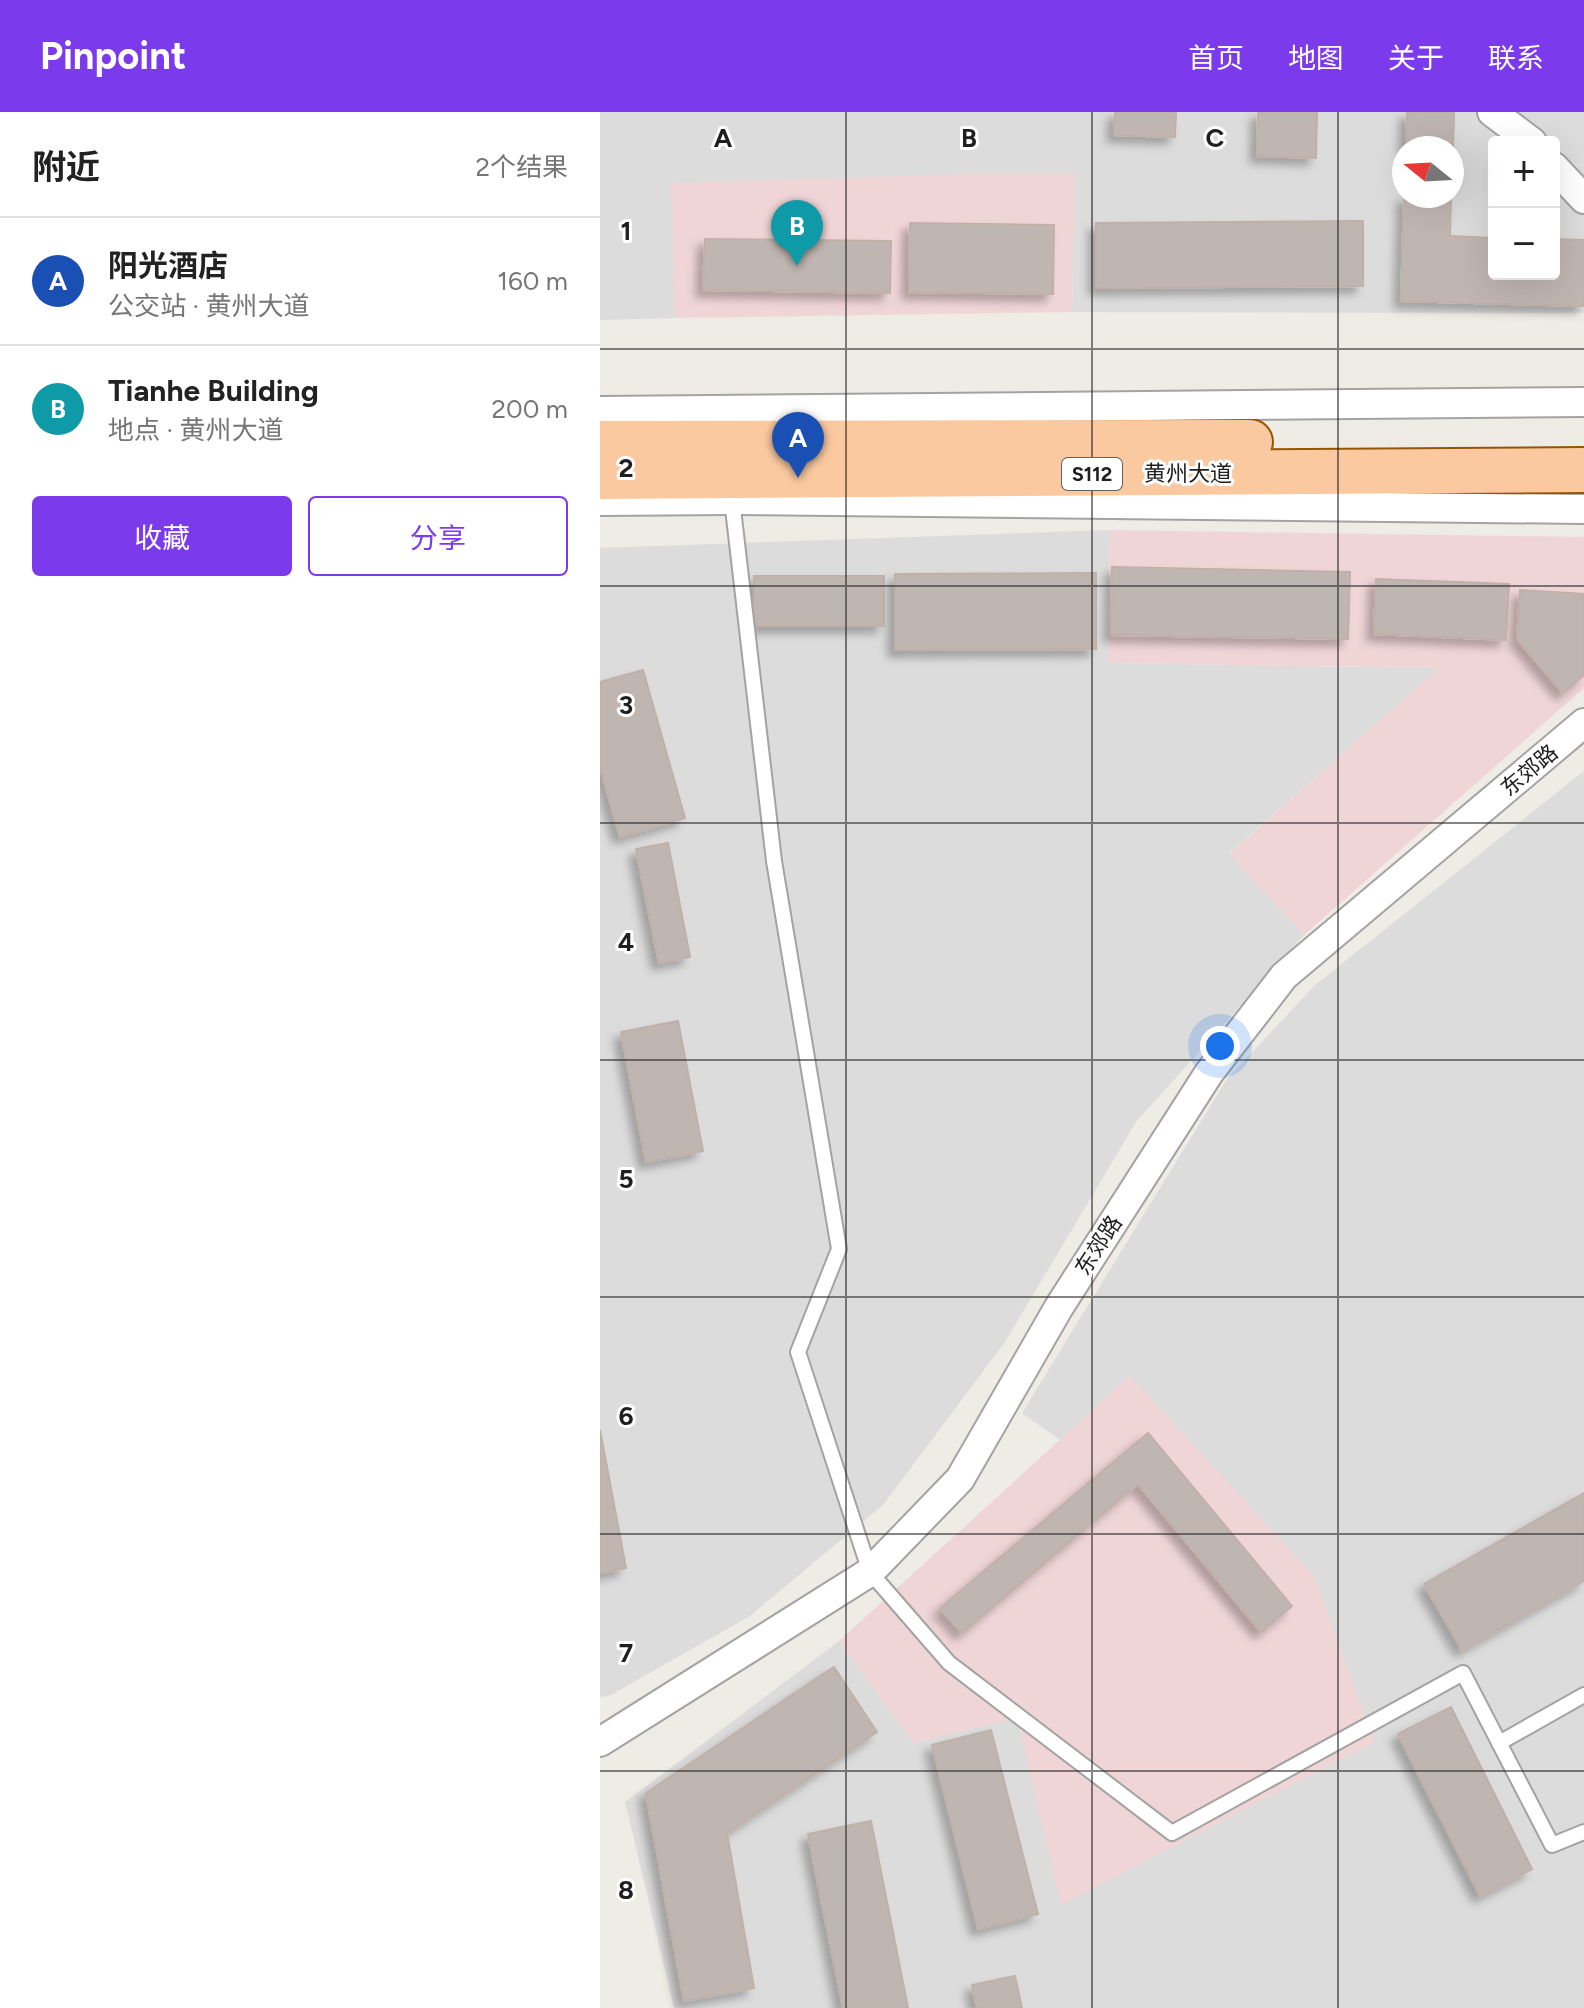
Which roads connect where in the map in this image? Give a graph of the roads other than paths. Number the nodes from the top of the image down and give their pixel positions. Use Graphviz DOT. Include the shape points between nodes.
graph roads {
  1 [pos="1492,112"];
  2 [pos="1524,136"];
  3 [pos="1560,173"];
  4 [pos="1584,199"];
  5 [pos="1584,402"];
  6 [pos="600,411"];
  7 [pos="1584,442"];
  8 [pos="600,443"];
  9 [pos="1584,470"];
  10 [pos="600,477"];
  11 [pos="732,500"];
  12 [pos="600,501"];
  13 [pos="1584,509"];
  14 [pos="1584,723"];
  15 [pos="870,1572"];
  16 [pos="1584,1695"];
  17 [pos="600,1742"];
  18 [pos="1499,1743"];
  19 [pos="1584,1832"];
  1 -- 2 [label="street"];
  3 -- 4 [label="street"];
  5 -- 6 [label="street"];
  7 -- 8 [label="main road, 黄州大道 / S112"];
  9 -- 10 [label="main road, 黄州大道 / S112"];
  11 -- 12 [label="street"];
  11 -- 13 [label="street"];
  11 -- 15 [label="lane" via="774,861 839,1249 798,1352"];
  14 -- 15 [label="street, 东郊路" via="1284,976 1200,1086 1059,1307 960,1479"];
  15 -- 17 [label="street, 东郊路"];
  15 -- 18 [label="lane" via="949,1663 1172,1833 1463,1673"];
  16 -- 18 [label="lane"];
  18 -- 19 [label="lane" via="1552,1845"];
}
